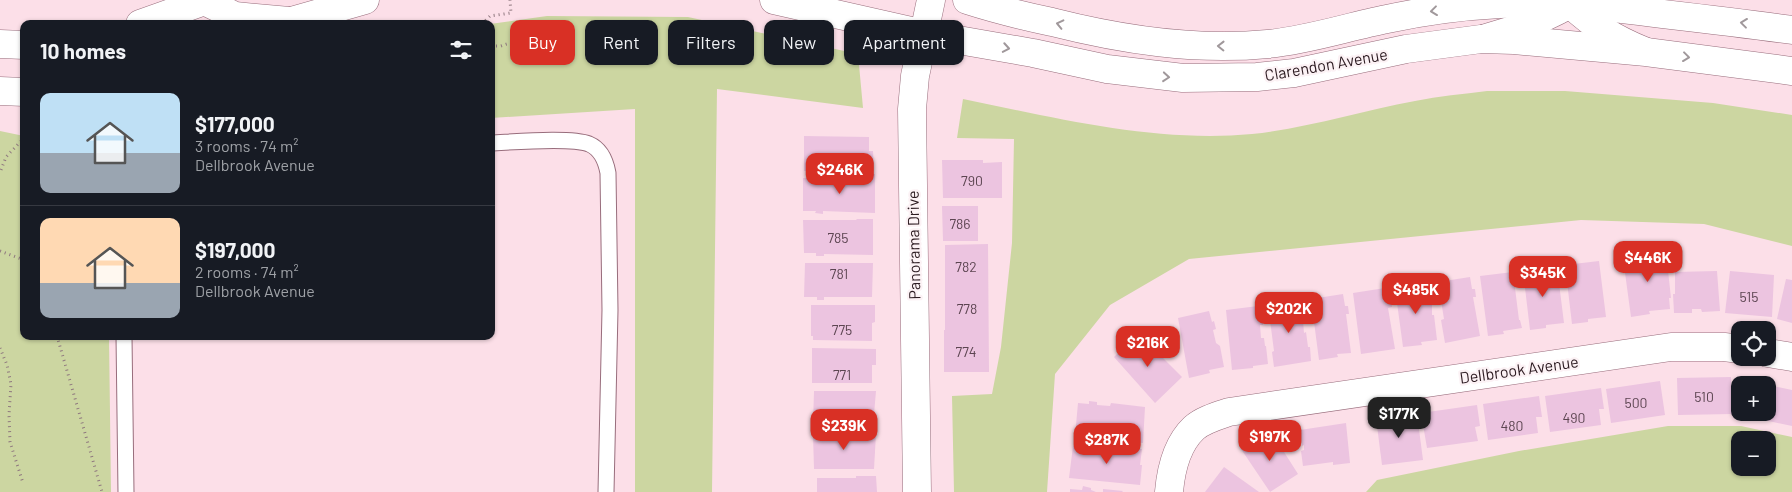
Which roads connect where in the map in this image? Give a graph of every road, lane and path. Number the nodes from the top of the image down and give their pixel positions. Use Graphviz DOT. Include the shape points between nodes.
graph roads {
  1 [pos="205,0"];
  2 [pos="365,0"];
  3 [pos="510,0"];
  4 [pos="774,0"];
  5 [pos="931,0"];
  6 [pos="967,0"];
  7 [pos="1570,2"];
  8 [pos="151,20"];
  9 [pos="191,20"];
  10 [pos="268,20"];
  11 [pos="292,20"];
  12 [pos="486,20"];
  13 [pos="862,20"];
  14 [pos="927,20"];
  15 [pos="1792,30"];
  16 [pos="1481,39"];
  17 [pos="964,41"];
  18 [pos="510,43"];
  19 [pos="0,44"];
  20 [pos="20,45"];
  21 [pos="495,46"];
  22 [pos="1646,52"];
  23 [pos="917,65"];
  24 [pos="1792,71"];
  25 [pos="0,90"];
  26 [pos="20,92"];
  27 [pos="20,142"];
  28 [pos="495,143"];
  29 [pos="1,170"];
  30 [pos="0,251"];
  31 [pos="20,258"];
  32 [pos="58,340"];
  33 [pos="124,340"];
  34 [pos="0,348"];
  35 [pos="1731,348"];
  36 [pos="1776,354"];
  37 [pos="1792,357"];
  38 [pos="23,482"];
  39 [pos="102,492"];
  40 [pos="126,492"];
  41 [pos="606,492"];
  42 [pos="917,492"];
  43 [pos="1169,492"];
  1 -- 8 [label="main road"];
  1 -- 9 [label="main road"];
  1 -- 10 [label="main road" via="235,16"];
  2 -- 11 [label="main road"];
  3 -- 12 [label="path" via="511,14 490,16"];
  4 -- 13 [label="main road, Clarendon Avenue"];
  5 -- 14 [label="main road, Panorama Drive"];
  7 -- 6 [label="main road, Clarendon Avenue, one-way" via="1454,8 1269,44 1191,46 1111,36"];
  15 -- 7 [label="main road, Clarendon Avenue, one-way"];
  7 -- 16 [label="main road" via="1544,18 1510,32"];
  7 -- 22 [label="main road" via="1616,40"];
  17 -- 16 [label="main road, Clarendon Avenue, one-way" via="1145,75 1202,78 1294,73 1406,49"];
  16 -- 22 [label="main road, Clarendon Avenue"];
  18 -- 21 [label="path"];
  19 -- 20 [label="main road"];
  22 -- 24 [label="main road, Clarendon Avenue, one-way"];
  23 -- 42 [label="main road, Panorama Drive" via="912,109"];
  25 -- 26 [label="main road"];
  27 -- 29 [label="path" via="6,157"];
  28 -- 41 [label="lane" via="574,141 590,145 606,162 610,310"];
  30 -- 31 [label="path"];
  32 -- 39 [label="path"];
  33 -- 40 [label="lane"];
  34 -- 38 [label="path" via="11,384 10,442"];
  35 -- 43 [label="main road, Dellbrook Avenue" via="1671,347 1229,412 1195,427 1184,440 1175,457"];
  36 -- 37 [label="main road"];
}
